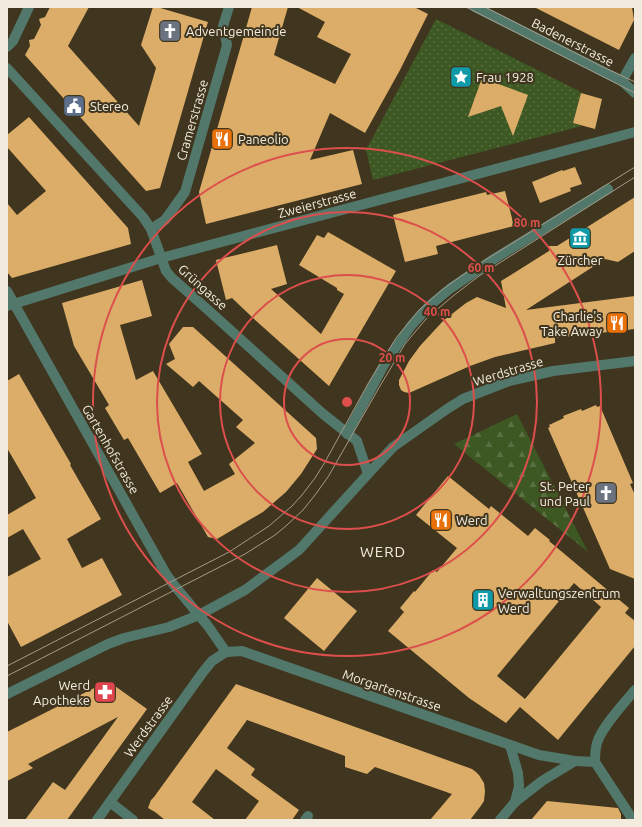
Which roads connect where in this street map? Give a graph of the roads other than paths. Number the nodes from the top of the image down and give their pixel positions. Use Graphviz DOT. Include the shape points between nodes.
graph roads {
  1 [pos="29,7"];
  2 [pos="228,7"];
  3 [pos="475,7"];
  4 [pos="7,47"];
  5 [pos="635,58"];
  6 [pos="7,68"];
  7 [pos="622,81"];
  8 [pos="635,93"];
  9 [pos="635,132"];
  10 [pos="608,189"];
  11 [pos="151,229"];
  12 [pos="161,258"];
  13 [pos="7,291"];
  14 [pos="10,305"];
  15 [pos="635,362"];
  16 [pos="347,434"];
  17 [pos="368,474"];
  18 [pos="198,615"];
  19 [pos="226,652"];
  20 [pos="635,690"];
  21 [pos="7,694"];
  22 [pos="510,745"];
  23 [pos="575,762"];
  24 [pos="595,762"];
  25 [pos="110,802"];
  26 [pos="515,802"];
  27 [pos="96,820"];
  28 [pos="133,820"];
  29 [pos="500,820"];
  30 [pos="633,820"];
  1 -- 4 [label="street"];
  2 -- 11 [label="street, Cramerstrasse" via="223,26 227,46 185,192 165,220"];
  3 -- 7 [label="street, Badenerstrasse"];
  5 -- 7 [label="street"];
  6 -- 11 [label="street, Grüngasse" via="143,217"];
  7 -- 8 [label="street, Badenerstrasse"];
  9 -- 12 [label="street, Zweierstrasse"];
  10 -- 16 [label="street" via="494,259 429,306 411,326 385,363"];
  11 -- 12 [label="street, Grüngasse"];
  12 -- 14 [label="street, Zweierstrasse"];
  12 -- 16 [label="street, Grüngasse" via="172,278"];
  13 -- 14 [label="street, Gartenhofstrasse"];
  14 -- 18 [label="street, Gartenhofstrasse" via="133,513 166,574"];
  15 -- 17 [label="street, Werdstrasse" via="553,371 509,381 469,396 393,447"];
  16 -- 17 [label="street, Grüngasse" via="357,441"];
  17 -- 18 [label="street, Werdstrasse" via="299,550 245,590"];
  18 -- 19 [label="street"];
  18 -- 21 [label="street, Werdstrasse" via="169,627 108,644"];
  19 -- 22 [label="street, Morgartenstrasse" via="242,651"];
  19 -- 25 [label="street, Werdstrasse" via="212,661 203,672"];
  20 -- 24 [label="street" via="601,732"];
  22 -- 23 [label="street, Morgartenstrasse" via="539,756"];
  22 -- 26 [label="street" via="518,774 519,786"];
  23 -- 24 [label="street, Morgartenstrasse"];
  23 -- 26 [label="street" via="542,781"];
  24 -- 30 [label="street"];
  25 -- 27 [label="street, Werdstrasse"];
  25 -- 28 [label="street"];
  26 -- 29 [label="street"];
}
